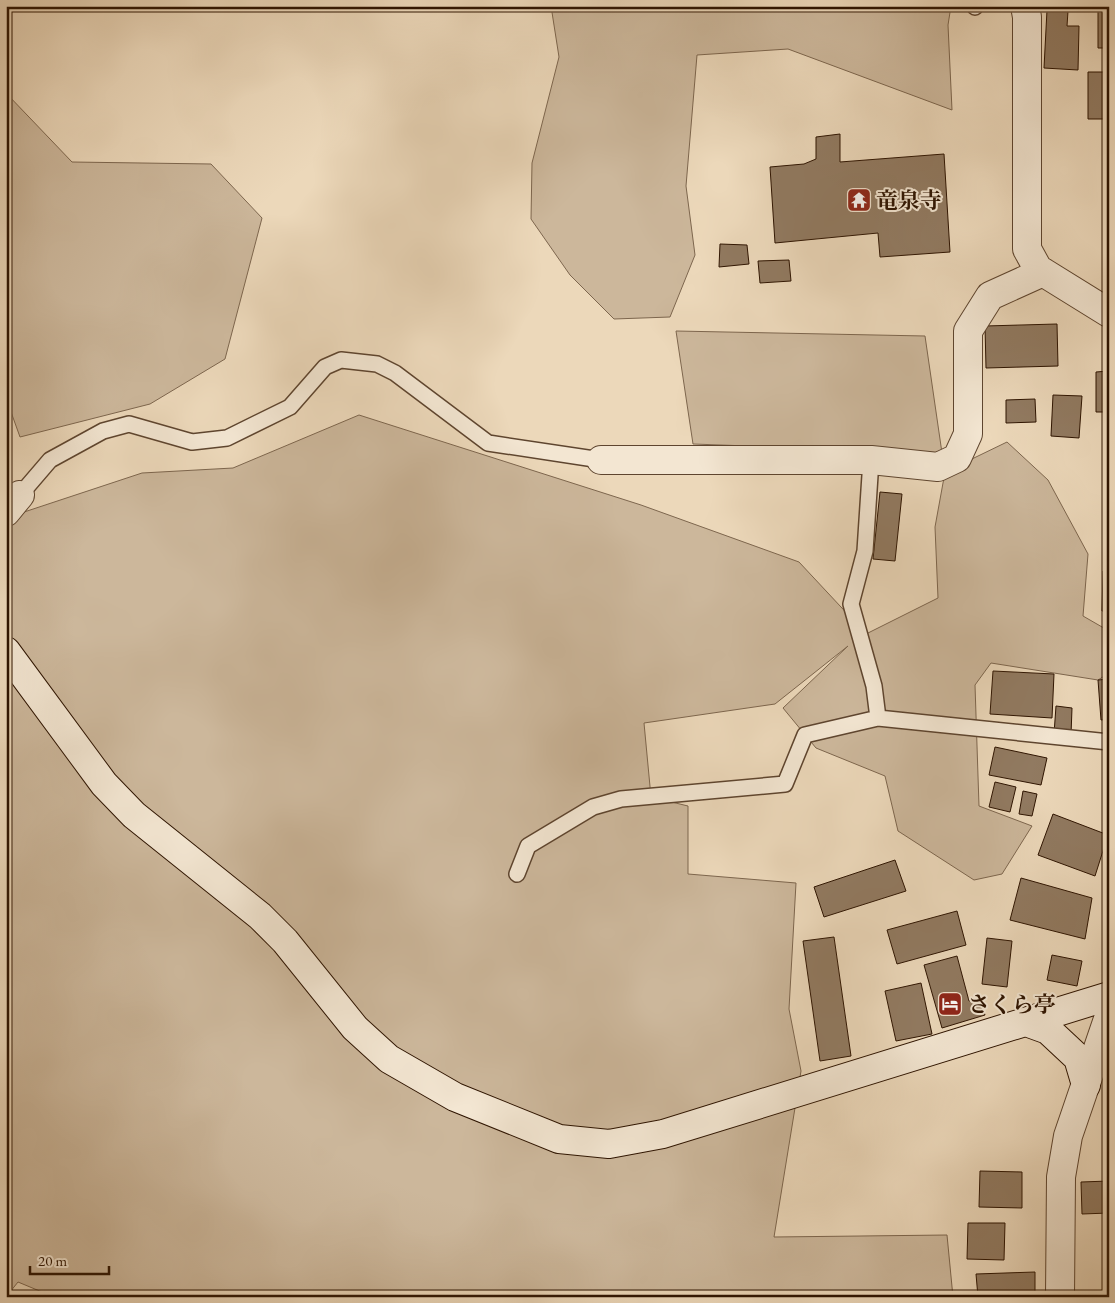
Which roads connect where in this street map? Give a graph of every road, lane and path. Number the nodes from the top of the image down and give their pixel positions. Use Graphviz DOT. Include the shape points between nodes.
graph roads {
  1 [pos="1025,6"];
  2 [pos="1043,272"];
  3 [pos="1109,313"];
  4 [pos="601,460"];
  5 [pos="871,460"];
  6 [pos="13,504"];
  7 [pos="6,651"];
  8 [pos="878,718"];
  9 [pos="1109,742"];
  10 [pos="517,874"];
  11 [pos="1109,996"];
  12 [pos="1109,1016"];
  13 [pos="1026,1022"];
  14 [pos="1086,1085"];
  15 [pos="1060,1297"];
  1 -- 2 [label="street" via="1027,249"];
  2 -- 3 [label="street"];
  2 -- 5 [label="street" via="990,296 968,331 968,434 957,458 938,467"];
  4 -- 5 [label="street"];
  4 -- 6 [label="lane" via="488,443 395,373 377,364 341,360 325,367 290,407 227,438 192,442 129,424 103,431 50,460"];
  5 -- 8 [label="lane" via="865,551 851,604 874,686"];
  7 -- 13 [label="street" via="104,784 134,815 260,916 285,941 355,1028 389,1059 455,1097 558,1139 609,1144 663,1134"];
  8 -- 9 [label="lane"];
  8 -- 10 [label="lane" via="805,735 785,784 621,799 592,807 528,846"];
  11 -- 13 [label="street"];
  12 -- 14 [label="street"];
  13 -- 14 [label="street" via="1048,1030 1078,1058"];
  14 -- 15 [label="street" via="1068,1136 1061,1177"];
}
